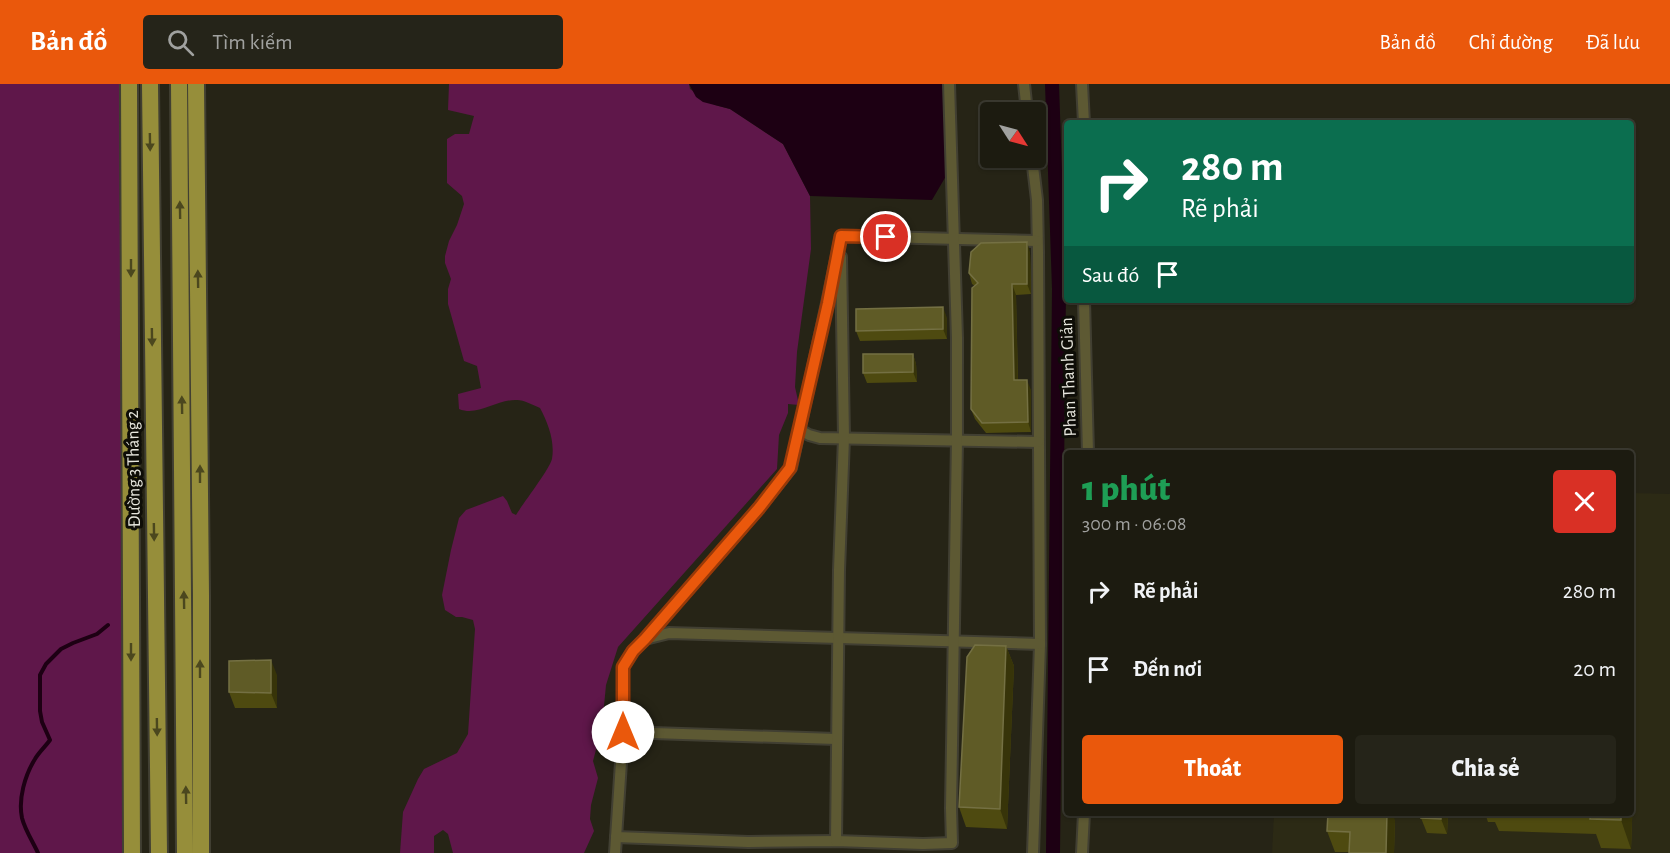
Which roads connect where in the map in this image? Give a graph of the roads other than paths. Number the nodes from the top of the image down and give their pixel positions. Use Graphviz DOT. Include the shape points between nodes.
graph roads {
  1 [pos="129,84"];
  2 [pos="150,84"];
  3 [pos="179,84"];
  4 [pos="196,84"];
  5 [pos="949,84"];
  6 [pos="1024,84"];
  7 [pos="1082,84"];
  8 [pos="1026,102"];
  9 [pos="1084,120"];
  10 [pos="1033,168"];
  11 [pos="841,236"];
  12 [pos="954,239"];
  13 [pos="1037,240"];
  14 [pos="1084,303"];
  15 [pos="800,430"];
  16 [pos="844,438"];
  17 [pos="957,440"];
  18 [pos="1038,442"];
  19 [pos="1088,450"];
  20 [pos="839,638"];
  21 [pos="645,639"];
  22 [pos="954,642"];
  23 [pos="1040,644"];
  24 [pos="623,732"];
  25 [pos="836,739"];
  26 [pos="1084,816"];
  27 [pos="616,837"];
  28 [pos="836,841"];
  29 [pos="132,853"];
  30 [pos="159,853"];
  31 [pos="185,853"];
  32 [pos="201,853"];
  33 [pos="615,853"];
  34 [pos="1034,853"];
  35 [pos="1082,853"];
  1 -- 29 [label="main road, Đường 3 Tháng 2, one-way"];
  2 -- 30 [label="main road, Đường 3 Tháng 2, one-way"];
  31 -- 3 [label="main road, one-way"];
  32 -- 4 [label="main road, one-way"];
  5 -- 12 [label="street"];
  6 -- 8 [label="street"];
  7 -- 9 [label="street"];
  10 -- 13 [label="street"];
  11 -- 12 [label="street"];
  11 -- 15 [label="street"];
  11 -- 16 [label="street"];
  12 -- 13 [label="street"];
  12 -- 17 [label="street"];
  13 -- 18 [label="street"];
  14 -- 19 [label="street, Phan Thanh Giản"];
  15 -- 16 [label="street" via="820,438"];
  15 -- 21 [label="street" via="790,468"];
  16 -- 17 [label="street"];
  16 -- 20 [label="street"];
  17 -- 18 [label="street"];
  17 -- 22 [label="street"];
  18 -- 23 [label="street"];
  20 -- 21 [label="street" via="669,633"];
  20 -- 22 [label="street"];
  20 -- 25 [label="street"];
  21 -- 24 [label="street" via="623,667"];
  22 -- 23 [label="street"];
  22 -- 28 [label="street" via="952,843"];
  23 -- 34 [label="street"];
  24 -- 25 [label="street"];
  24 -- 27 [label="street"];
  25 -- 28 [label="street"];
  26 -- 35 [label="street"];
  27 -- 28 [label="street"];
  27 -- 33 [label="street"];
}
